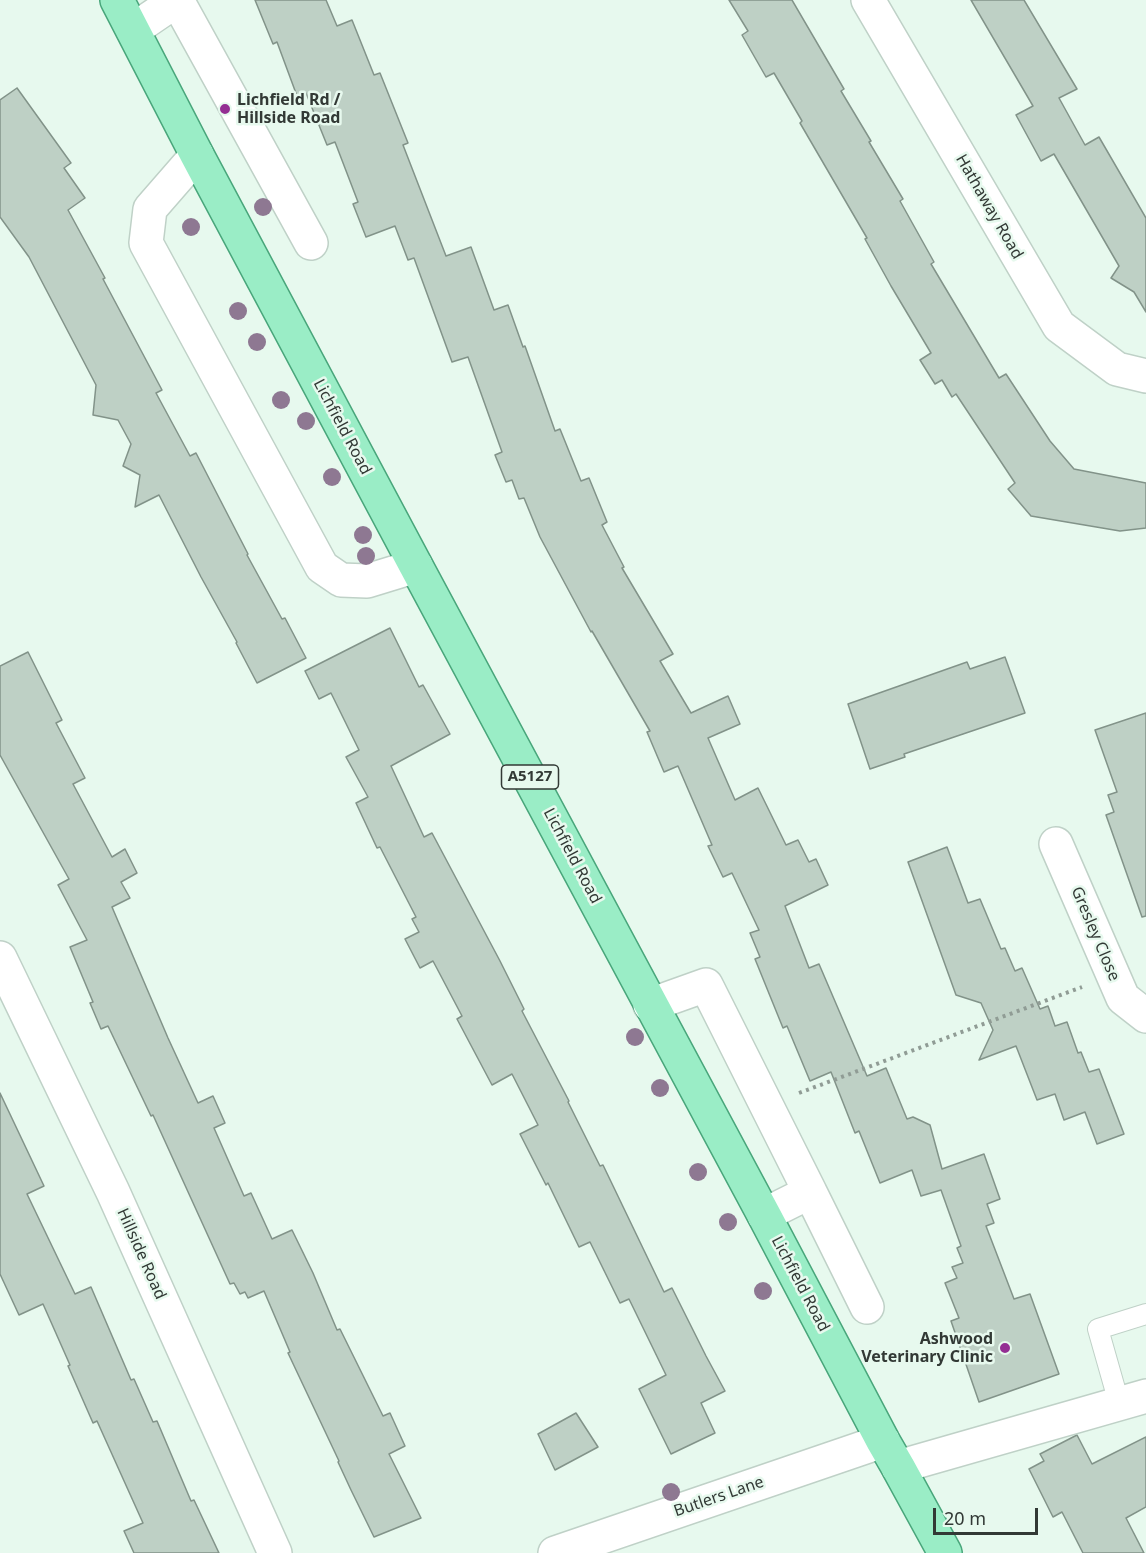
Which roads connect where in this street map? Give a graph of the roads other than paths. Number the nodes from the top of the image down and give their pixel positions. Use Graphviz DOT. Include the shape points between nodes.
graph roads {
  1 [pos="117,0"];
  2 [pos="177,0"];
  3 [pos="868,0"];
  4 [pos="133,30"];
  5 [pos="197,155"];
  6 [pos="311,243"];
  7 [pos="1146,376"];
  8 [pos="416,566"];
  9 [pos="1056,843"];
  10 [pos="0,958"];
  11 [pos="651,1005"];
  12 [pos="1146,1016"];
  13 [pos="810,1192"];
  14 [pos="764,1215"];
  15 [pos="867,1307"];
  16 [pos="1146,1314"];
  17 [pos="1133,1400"];
  18 [pos="890,1454"];
  19 [pos="274,1553"];
  20 [pos="555,1553"];
  21 [pos="945,1553"];
  1 -- 4 [label="main road, Lichfield Road / A5127"];
  2 -- 4 [label="street"];
  2 -- 6 [label="street"];
  3 -- 7 [label="street, Hathaway Road" via="1059,326 1117,369"];
  4 -- 5 [label="main road, Lichfield Road / A5127"];
  5 -- 8 [label="main road, Lichfield Road / A5127"];
  5 -- 8 [label="street" via="150,209 146,243 322,567 341,580 367,582"];
  8 -- 11 [label="main road, Lichfield Road / A5127"];
  9 -- 12 [label="street, Gresley Close" via="1123,998"];
  10 -- 19 [label="street, Hillside Road" via="113,1192"];
  11 -- 13 [label="street" via="706,985"];
  11 -- 14 [label="main road, Lichfield Road / A5127"];
  13 -- 14 [label="street"];
  13 -- 15 [label="street"];
  14 -- 18 [label="main road, Lichfield Road / A5127"];
  16 -- 17 [label="lane" via="1098,1329"];
  17 -- 18 [label="street, Butlers Lane"];
  18 -- 20 [label="street, Butlers Lane"];
  18 -- 21 [label="main road, Lichfield Road / A5127"];
}
